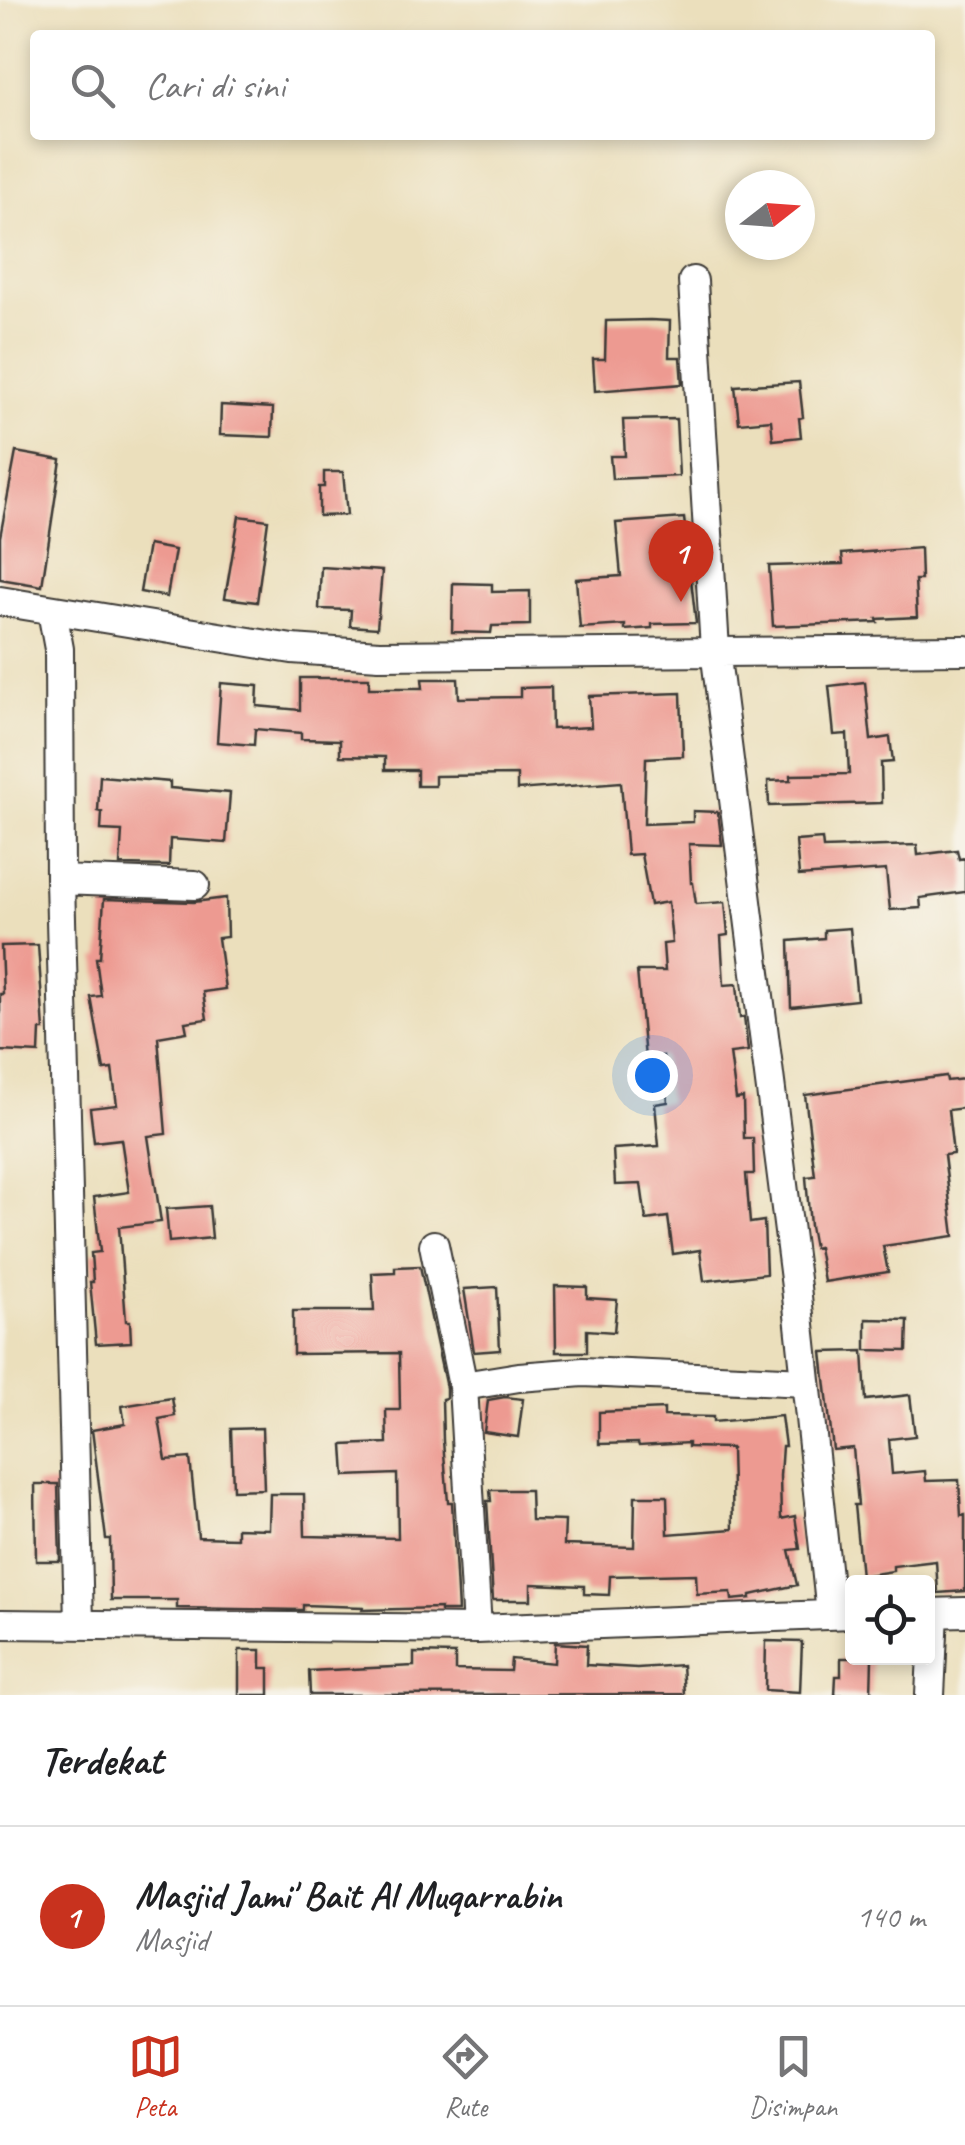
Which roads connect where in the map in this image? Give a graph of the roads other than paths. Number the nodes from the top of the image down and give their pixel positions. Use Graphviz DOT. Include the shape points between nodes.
graph roads {
  1 [pos="693,280"];
  2 [pos="0,601"];
  3 [pos="52,611"];
  4 [pos="715,650"];
  5 [pos="965,650"];
  6 [pos="60,880"];
  7 [pos="196,884"];
  8 [pos="434,1245"];
  9 [pos="806,1382"];
  10 [pos="463,1386"];
  11 [pos="965,1612"];
  12 [pos="935,1613"];
  13 [pos="842,1614"];
  14 [pos="79,1623"];
  15 [pos="0,1624"];
  16 [pos="477,1629"];
  17 [pos="930,1665"];
  18 [pos="930,1695"];
  1 -- 4 [label="street"];
  2 -- 3 [label="street"];
  3 -- 4 [label="street" via="362,654"];
  3 -- 6 [label="street" via="59,649"];
  4 -- 5 [label="street"];
  4 -- 9 [label="street"];
  6 -- 7 [label="street"];
  6 -- 14 [label="street"];
  8 -- 10 [label="street"];
  9 -- 10 [label="street" via="583,1372"];
  9 -- 13 [label="street"];
  10 -- 16 [label="street"];
  11 -- 12 [label="street"];
  13 -- 16 [label="street"];
  14 -- 15 [label="street"];
  14 -- 16 [label="street"];
  17 -- 18 [label="street"];
}
